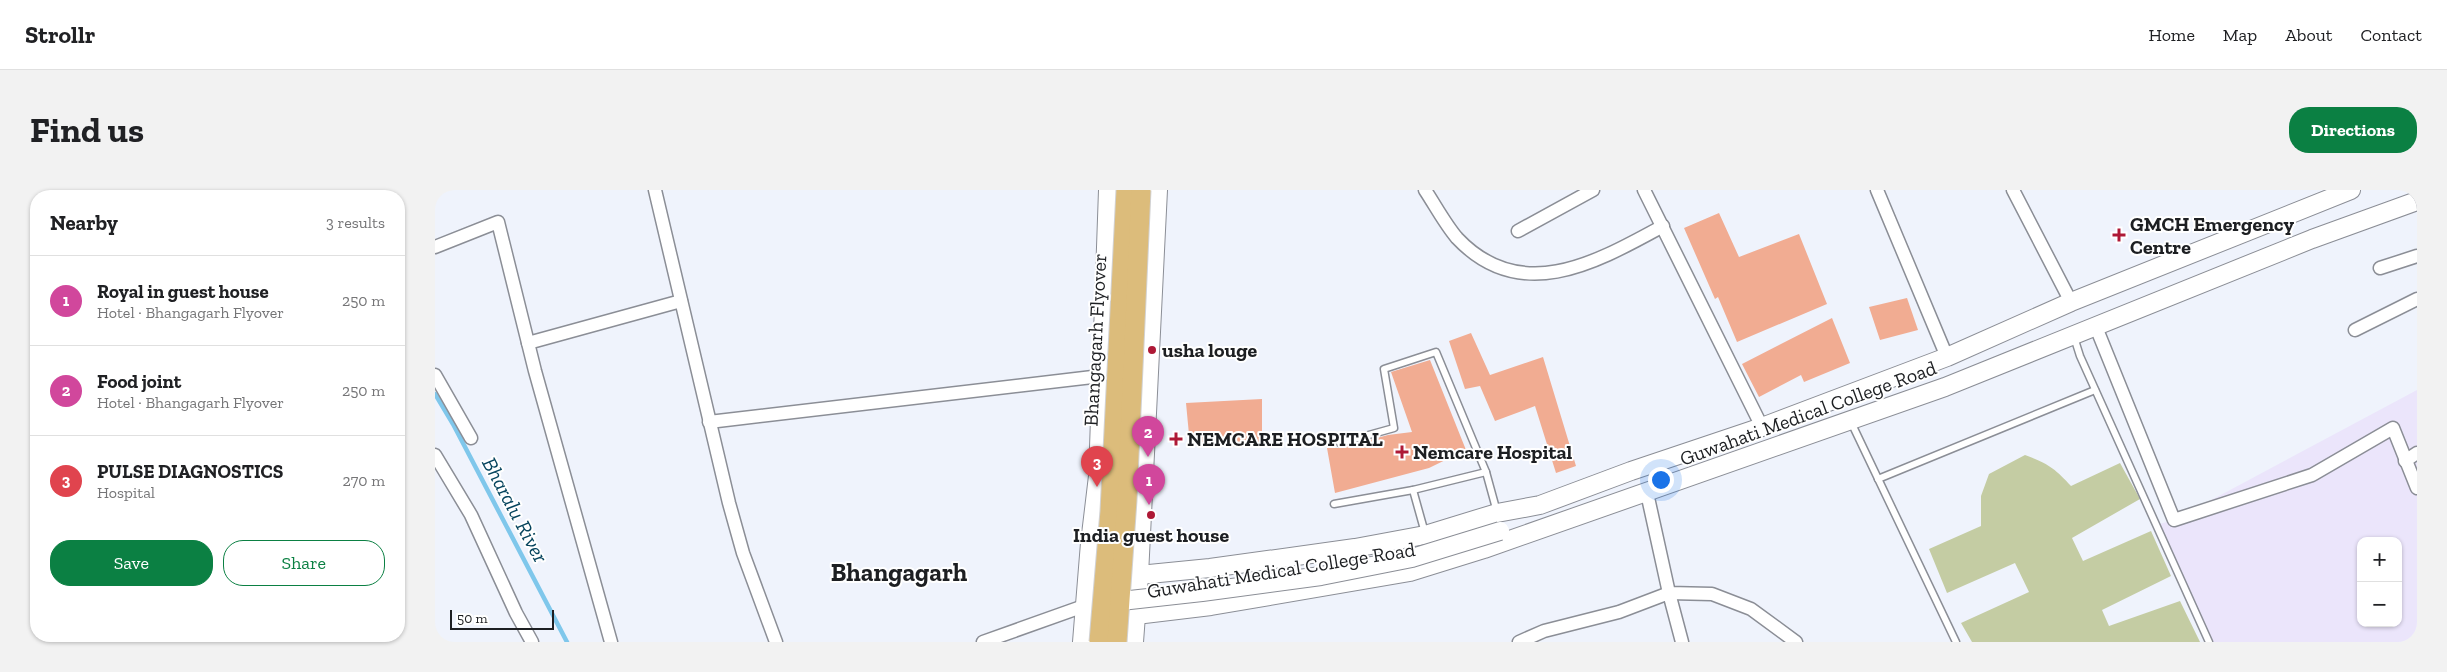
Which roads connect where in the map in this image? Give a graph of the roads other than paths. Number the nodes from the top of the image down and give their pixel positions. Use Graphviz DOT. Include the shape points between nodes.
graph roads {
  1 [pos="655,190"];
  2 [pos="1108,190"];
  3 [pos="1126,190"];
  4 [pos="1141,190"];
  5 [pos="1158,190"];
  6 [pos="1425,190"];
  7 [pos="1593,190"];
  8 [pos="1644,190"];
  9 [pos="1877,190"];
  10 [pos="2013,190"];
  11 [pos="2351,190"];
  12 [pos="2417,201"];
  13 [pos="1663,226"];
  14 [pos="1518,232"];
  15 [pos="435,246"];
  16 [pos="2417,256"];
  17 [pos="2381,268"];
  18 [pos="2417,299"];
  19 [pos="681,301"];
  20 [pos="2071,302"];
  21 [pos="2096,327"];
  22 [pos="2355,330"];
  23 [pos="2073,335"];
  24 [pos="528,343"];
  25 [pos="1947,357"];
  26 [pos="435,375"];
  27 [pos="1101,376"];
  28 [pos="2095,390"];
  29 [pos="1851,420"];
  30 [pos="709,422"];
  31 [pos="1762,427"];
  32 [pos="471,438"];
  33 [pos="1340,443"];
  34 [pos="2417,453"];
  35 [pos="435,455"];
  36 [pos="2405,461"];
  37 [pos="1486,472"];
  38 [pos="1878,479"];
  39 [pos="2417,488"];
  40 [pos="1413,490"];
  41 [pos="1647,493"];
  42 [pos="1334,504"];
  43 [pos="1540,505"];
  44 [pos="1497,513"];
  45 [pos="1526,522"];
  46 [pos="1548,527"];
  47 [pos="1425,535"];
  48 [pos="1091,536"];
  49 [pos="1140,536"];
  50 [pos="1139,575"];
  51 [pos="1669,594"];
  52 [pos="1121,601"];
  53 [pos="1084,606"];
  54 [pos="1136,615"];
  55 [pos="532,642"];
  56 [pos="611,642"];
  57 [pos="776,642"];
  58 [pos="983,642"];
  59 [pos="1082,642"];
  60 [pos="1099,642"];
  61 [pos="1117,642"];
  62 [pos="1134,642"];
  63 [pos="1519,642"];
  64 [pos="1681,642"];
  65 [pos="1796,642"];
  66 [pos="1956,642"];
  67 [pos="2209,642"];
  1 -- 19 [label="street"];
  2 -- 27 [label="main road"];
  3 -- 60 [label="main road, Bhangagarh Flyover, bridge" via="1110,511"];
  4 -- 52 [label="main road, Bhangagarh Flyover, bridge"];
  5 -- 49 [label="main road"];
  6 -- 13 [label="street" via="1457,237 1487,263 1516,272 1558,272 1590,264"];
  7 -- 14 [label="street"];
  8 -- 13 [label="street"];
  9 -- 25 [label="street"];
  10 -- 20 [label="street"];
  11 -- 20 [label="main road, Guwahati Medical College Road"];
  12 -- 21 [label="main road, Guwahati Medical College Road" via="2312,239"];
  13 -- 31 [label="street"];
  15 -- 24 [label="street" via="498,222"];
  16 -- 17 [label="street"];
  18 -- 22 [label="street"];
  19 -- 24 [label="street"];
  19 -- 30 [label="street"];
  20 -- 25 [label="main road, Guwahati Medical College Road"];
  21 -- 23 [label="main road, Guwahati Medical College Road"];
  21 -- 36 [label="street" via="2174,520 2312,475 2393,428"];
  23 -- 28 [label="lane"];
  23 -- 29 [label="main road, Guwahati Medical College Road" via="1945,387"];
  24 -- 56 [label="street"];
  25 -- 31 [label="main road, Guwahati Medical College Road"];
  26 -- 32 [label="street"];
  27 -- 30 [label="street"];
  27 -- 48 [label="main road" via="1098,476"];
  28 -- 38 [label="lane"];
  28 -- 67 [label="lane"];
  29 -- 38 [label="lane"];
  29 -- 41 [label="main road, Guwahati Medical College Road"];
  30 -- 57 [label="street" via="743,553"];
  31 -- 43 [label="main road, Guwahati Medical College Road"];
  33 -- 37 [label="lane" via="1394,428 1384,369 1437,352"];
  34 -- 36 [label="street"];
  35 -- 55 [label="street" via="471,516"];
  36 -- 39 [label="street"];
  37 -- 40 [label="lane"];
  37 -- 44 [label="lane"];
  38 -- 66 [label="lane"];
  40 -- 42 [label="lane"];
  40 -- 47 [label="lane"];
  41 -- 46 [label="main road, Guwahati Medical College Road"];
  41 -- 51 [label="street"];
  43 -- 44 [label="main road, Guwahati Medical College Road"];
  43 -- 45 [label="main road"];
  44 -- 47 [label="main road, Guwahati Medical College Road"];
  45 -- 46 [label="main road"];
  45 -- 52 [label="main road, bridge" via="1412,558 1321,576"];
  46 -- 54 [label="main road, Guwahati Medical College Road" via="1410,572 1211,606"];
  47 -- 50 [label="main road, Guwahati Medical College Road" via="1355,548"];
  48 -- 49 [label="main road"];
  48 -- 53 [label="main road"];
  49 -- 50 [label="main road"];
  50 -- 54 [label="main road"];
  51 -- 63 [label="street" via="1619,612 1544,631"];
  51 -- 64 [label="street"];
  51 -- 65 [label="street" via="1712,594 1751,609"];
  52 -- 61 [label="main road, Bhangagarh Flyover, bridge"];
  53 -- 58 [label="street"];
  53 -- 59 [label="main road"];
  54 -- 62 [label="main road"];
}
